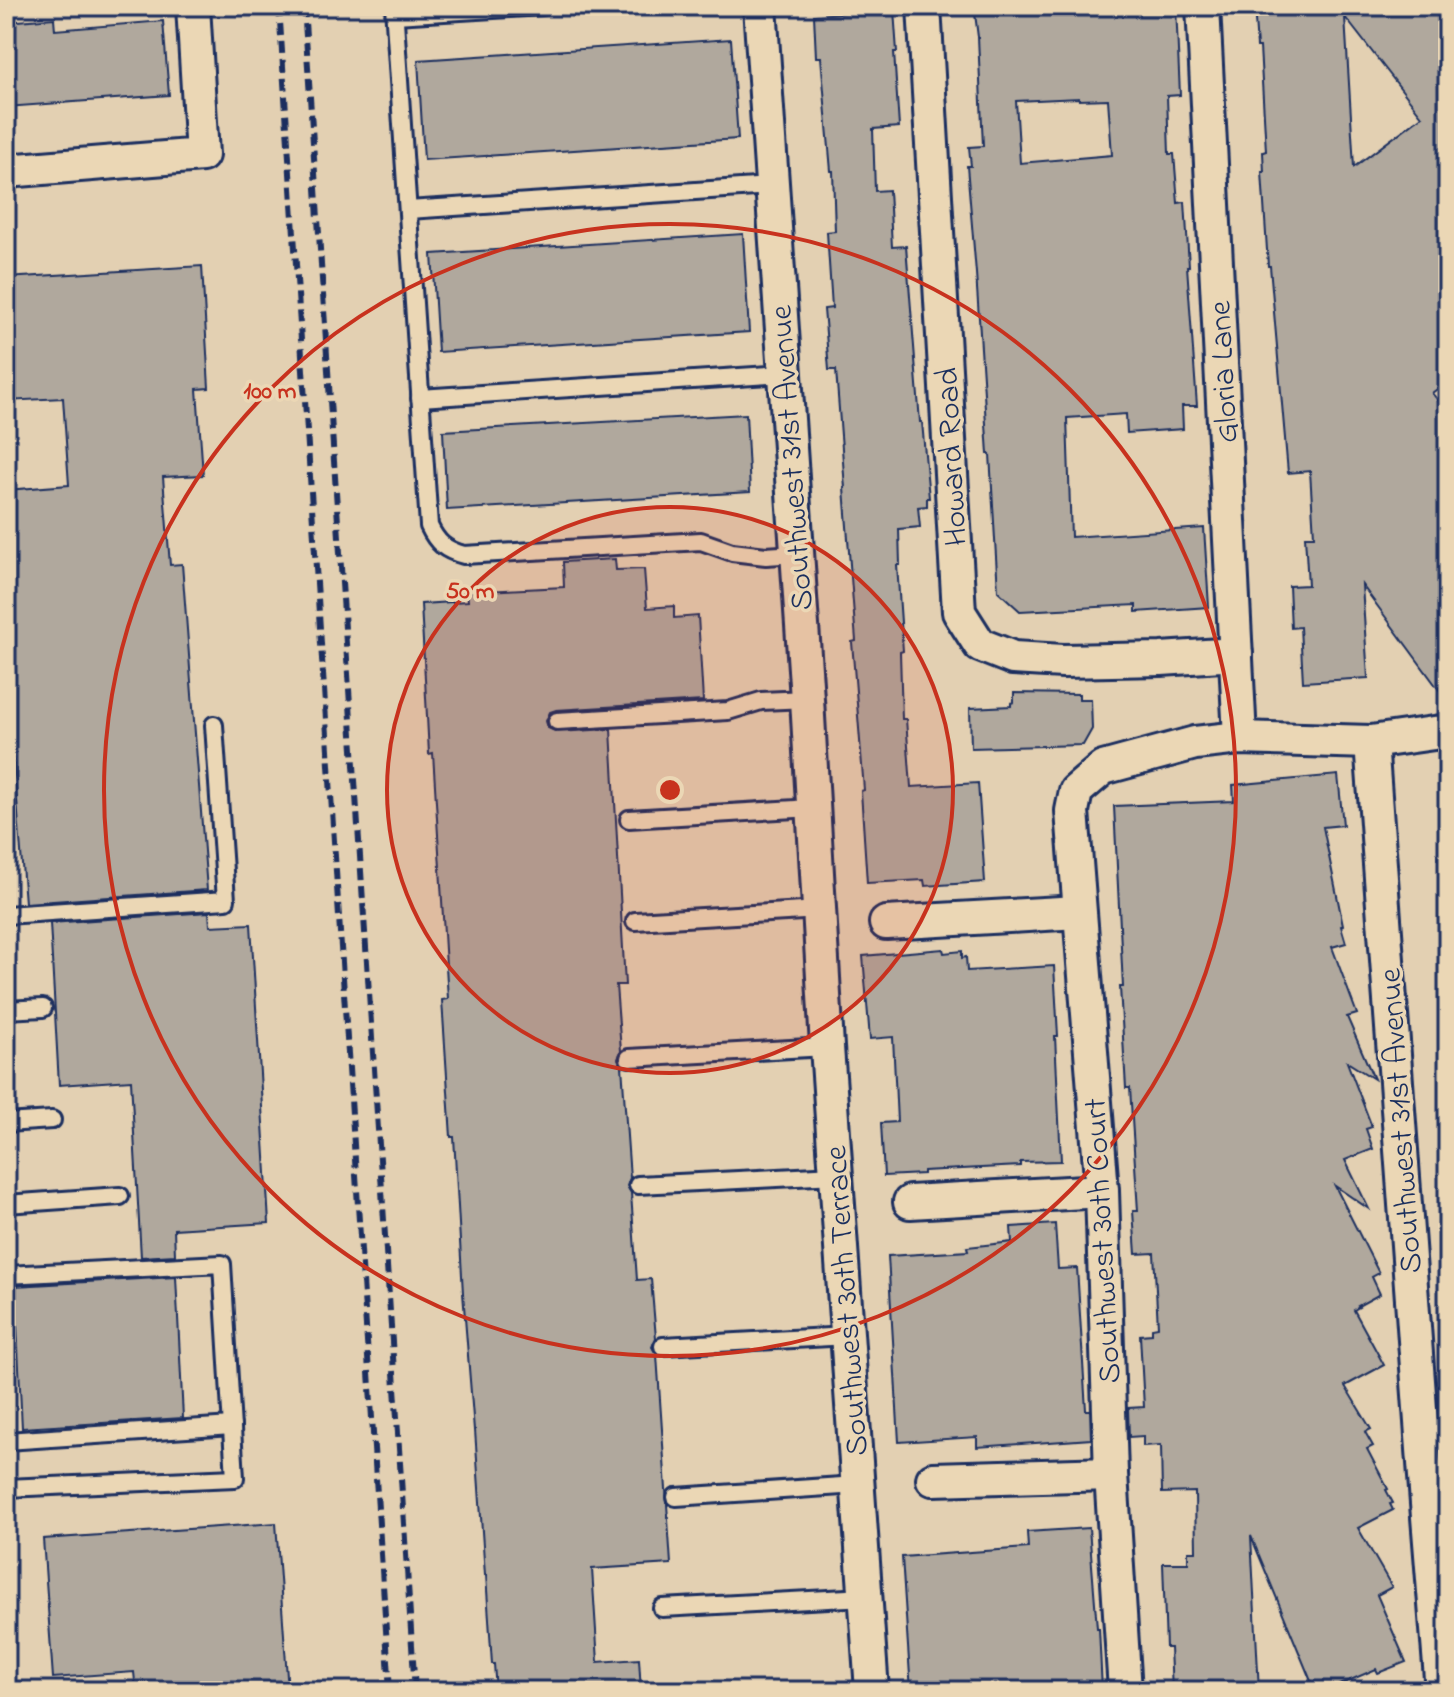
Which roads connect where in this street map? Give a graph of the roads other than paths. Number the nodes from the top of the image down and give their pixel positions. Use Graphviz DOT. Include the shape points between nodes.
graph roads {
  1 [pos="193,6"];
  2 [pos="542,6"];
  3 [pos="760,6"];
  4 [pos="924,6"];
  5 [pos="1203,6"];
  6 [pos="395,11"];
  7 [pos="6,171"];
  8 [pos="771,186"];
  9 [pos="408,210"];
  10 [pos="784,374"];
  11 [pos="420,398"];
  12 [pos="796,554"];
  13 [pos="1236,654"];
  14 [pos="807,699"];
  15 [pos="557,721"];
  16 [pos="214,725"];
  17 [pos="1448,731"];
  18 [pos="1240,738"];
  19 [pos="1371,742"];
  20 [pos="813,808"];
  21 [pos="629,819"];
  22 [pos="820,910"];
  23 [pos="1079,912"];
  24 [pos="6,915"];
  25 [pos="635,921"];
  26 [pos="886,923"];
  27 [pos="43,1008"];
  28 [pos="6,1010"];
  29 [pos="827,1047"];
  30 [pos="629,1058"];
  31 [pos="52,1120"];
  32 [pos="6,1123"];
  33 [pos="836,1175"];
  34 [pos="638,1185"];
  35 [pos="1102,1191"];
  36 [pos="120,1196"];
  37 [pos="910,1202"];
  38 [pos="6,1204"];
  39 [pos="6,1275"];
  40 [pos="848,1336"];
  41 [pos="663,1346"];
  42 [pos="232,1426"];
  43 [pos="6,1441"];
  44 [pos="1111,1474"];
  45 [pos="933,1479"];
  46 [pos="857,1485"];
  47 [pos="6,1488"];
  48 [pos="676,1497"];
  49 [pos="1438,1516"];
  50 [pos="866,1597"];
  51 [pos="662,1608"];
  52 [pos="872,1691"];
  53 [pos="1125,1691"];
  54 [pos="1442,1691"];
  1 -- 7 [label="street" via="202,155"];
  2 -- 6 [label="lane"];
  3 -- 8 [label="street, Southwest 31st Avenue"];
  4 -- 13 [label="street, Howard Road" via="959,612 980,645 1013,658 1133,660"];
  5 -- 13 [label="street, Gloria Lane"];
  6 -- 9 [label="lane"];
  8 -- 9 [label="lane"];
  8 -- 10 [label="street, Southwest 31st Avenue"];
  9 -- 11 [label="lane"];
  10 -- 11 [label="lane"];
  10 -- 12 [label="street, Southwest 31st Avenue"];
  11 -- 12 [label="lane" via="429,526 448,550 464,555 701,541 732,552"];
  12 -- 14 [label="street, Southwest 31st Avenue"];
  13 -- 18 [label="street, Gloria Lane"];
  14 -- 15 [label="lane" via="761,701 728,711"];
  14 -- 20 [label="street, Southwest 31st Avenue"];
  16 -- 24 [label="lane" via="226,900"];
  17 -- 19 [label="street"];
  18 -- 19 [label="street"];
  18 -- 23 [label="street, Southwest 30th Court" via="1195,743 1103,768 1076,791 1072,811"];
  19 -- 49 [label="street, Southwest 31st Avenue"];
  20 -- 21 [label="lane"];
  20 -- 22 [label="street, Southwest 31st Avenue"];
  22 -- 25 [label="lane"];
  22 -- 29 [label="street, Southwest 30th Terrace"];
  23 -- 26 [label="street"];
  23 -- 35 [label="street, Southwest 30th Court"];
  27 -- 28 [label="lane"];
  29 -- 30 [label="lane"];
  29 -- 33 [label="street, Southwest 30th Terrace"];
  31 -- 32 [label="lane"];
  33 -- 34 [label="lane"];
  33 -- 40 [label="street, Southwest 30th Terrace"];
  35 -- 37 [label="street"];
  35 -- 44 [label="street, Southwest 30th Court"];
  36 -- 38 [label="lane"];
  39 -- 42 [label="lane" via="222,1264"];
  40 -- 41 [label="lane"];
  40 -- 46 [label="street, Southwest 30th Terrace"];
  42 -- 43 [label="lane"];
  42 -- 47 [label="lane" via="235,1478"];
  44 -- 45 [label="street"];
  44 -- 53 [label="street, Southwest 30th Court"];
  46 -- 48 [label="lane"];
  46 -- 50 [label="street, Southwest 30th Terrace"];
  49 -- 54 [label="street, Southwest 31st Avenue"];
  50 -- 51 [label="lane"];
  50 -- 52 [label="street, Southwest 30th Terrace"];
}
